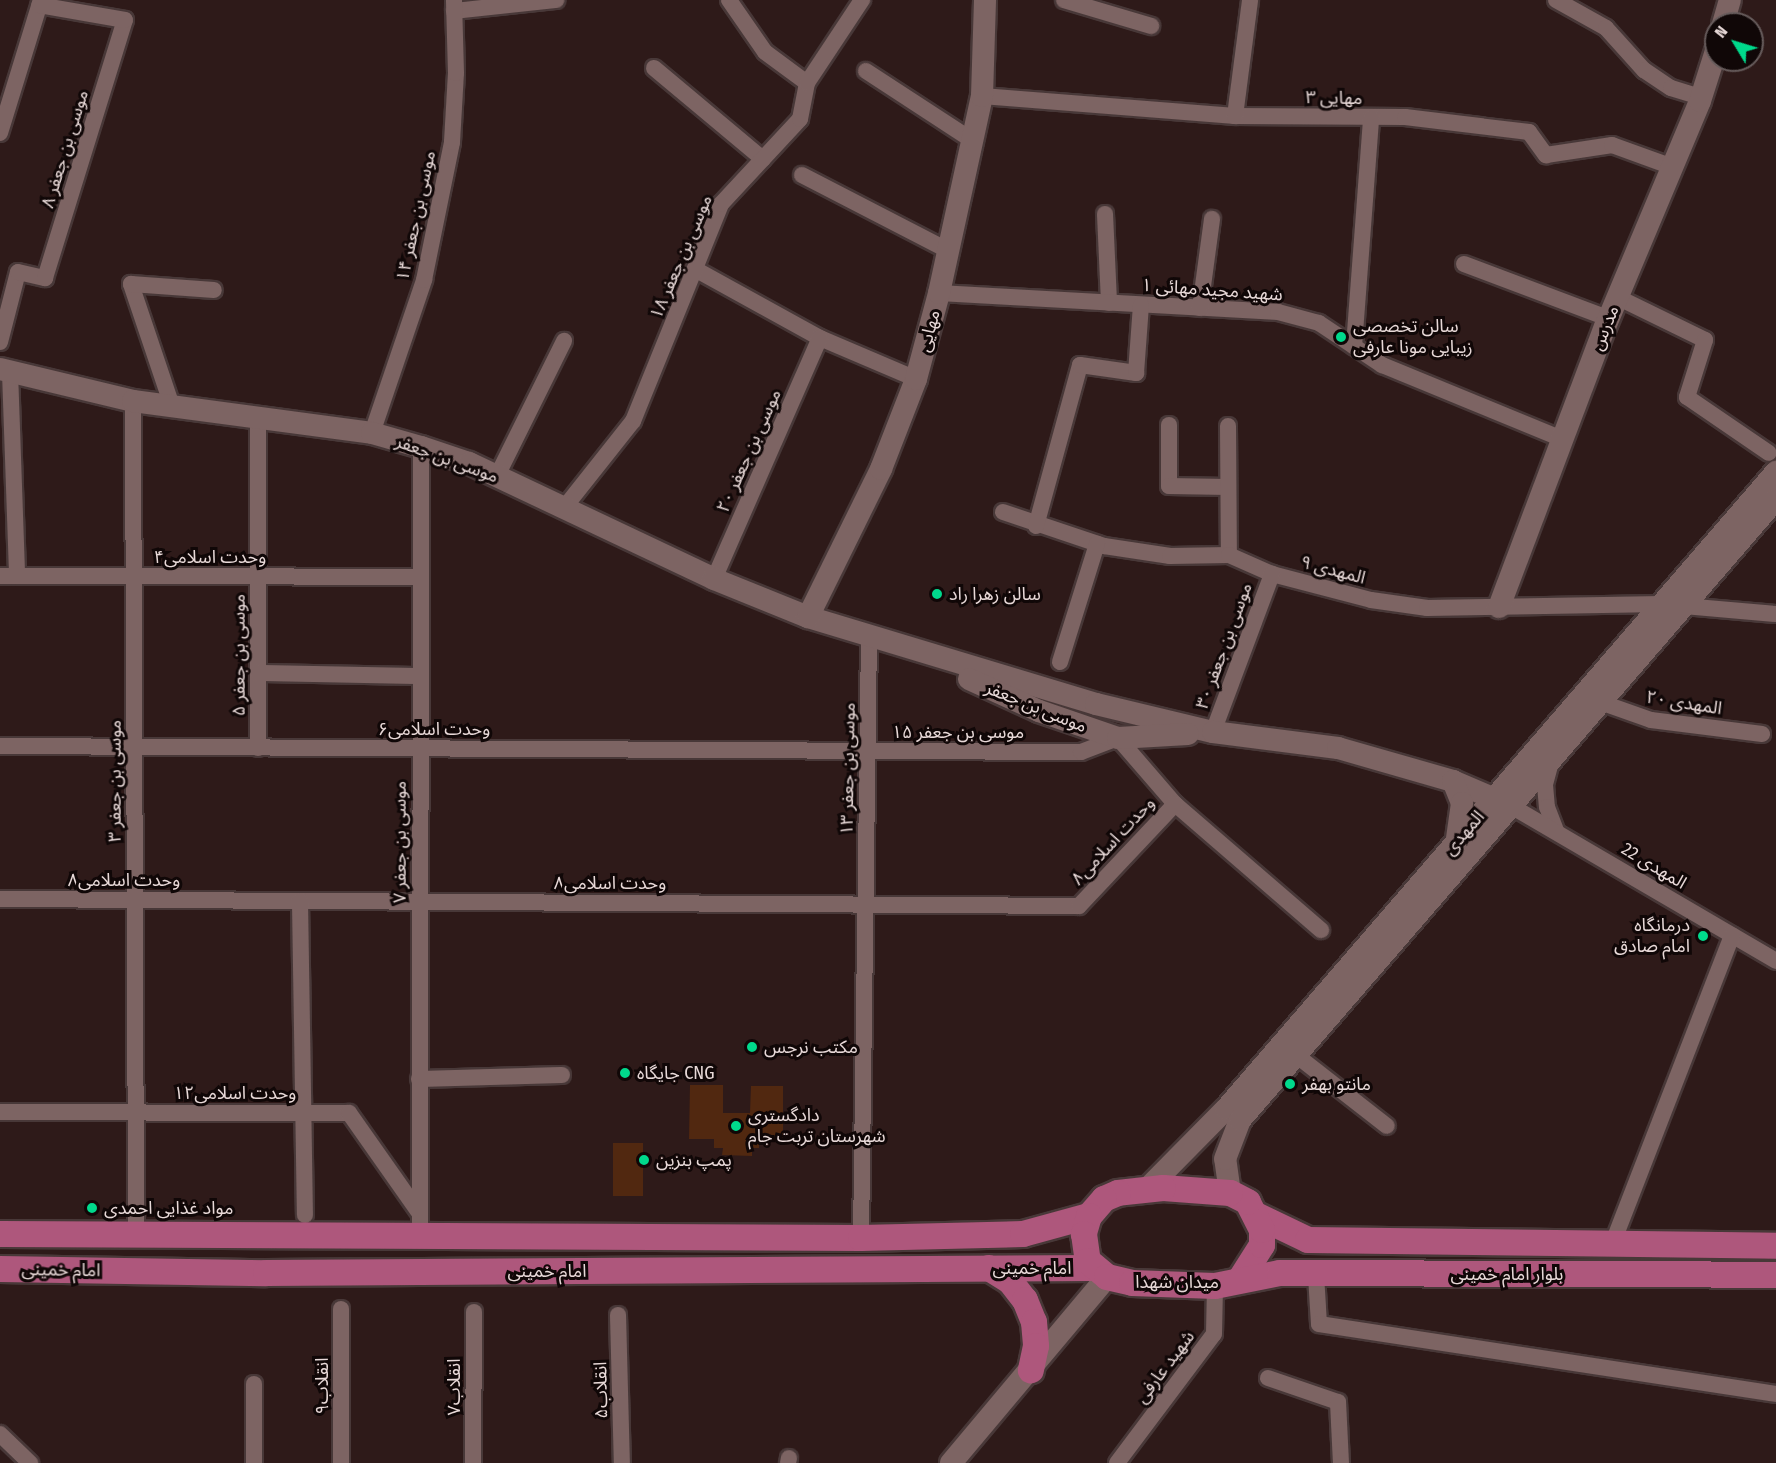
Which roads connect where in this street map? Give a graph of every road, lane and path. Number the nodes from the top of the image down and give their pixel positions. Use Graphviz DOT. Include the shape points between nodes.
graph roads {
  1 [pos="556,0"];
  2 [pos="729,0"];
  3 [pos="862,0"];
  4 [pos="977,0"];
  5 [pos="985,0"];
  6 [pos="1064,0"];
  7 [pos="1250,0"];
  8 [pos="1556,0"];
  9 [pos="40,3"];
  10 [pos="454,6"];
  11 [pos="982,26"];
  12 [pos="1151,27"];
  13 [pos="654,68"];
  14 [pos="867,71"];
  15 [pos="1709,72"];
  16 [pos="807,83"];
  17 [pos="982,96"];
  18 [pos="1701,97"];
  19 [pos="1235,116"];
  20 [pos="1371,118"];
  21 [pos="0,133"];
  22 [pos="972,140"];
  23 [pos="763,159"];
  24 [pos="1670,166"];
  25 [pos="802,175"];
  26 [pos="1105,214"];
  27 [pos="1212,219"];
  28 [pos="949,251"];
  29 [pos="1464,264"];
  30 [pos="695,269"];
  31 [pos="214,290"];
  32 [pos="939,293"];
  33 [pos="1617,297"];
  34 [pos="1109,303"];
  35 [pos="1141,305"];
  36 [pos="1200,308"];
  37 [pos="1608,318"];
  38 [pos="820,338"];
  39 [pos="564,341"];
  40 [pos="0,342"];
  41 [pos="1354,346"];
  42 [pos="5,370"];
  43 [pos="916,379"];
  44 [pos="134,401"];
  45 [pos="172,406"];
  46 [pos="258,418"];
  47 [pos="1169,425"];
  48 [pos="1228,426"];
  49 [pos="372,433"];
  50 [pos="6,439"];
  51 [pos="1562,439"];
  52 [pos="421,447"];
  53 [pos="1772,463"];
  54 [pos="497,476"];
  55 [pos="1228,487"];
  56 [pos="1776,499"];
  57 [pos="564,508"];
  58 [pos="1003,512"];
  59 [pos="1036,526"];
  60 [pos="1097,544"];
  61 [pos="1228,555"];
  62 [pos="1272,574"];
  63 [pos="0,576"];
  64 [pos="17,576"];
  65 [pos="135,576"];
  66 [pos="259,577"];
  67 [pos="421,577"];
  68 [pos="714,579"];
  69 [pos="1673,605"];
  70 [pos="1499,607"];
  71 [pos="1776,614"];
  72 [pos="808,617"];
  73 [pos="869,634"];
  74 [pos="1060,662"];
  75 [pos="258,673"];
  76 [pos="420,676"];
  77 [pos="1600,702"];
  78 [pos="1213,732"];
  79 [pos="1762,734"];
  80 [pos="1118,738"];
  81 [pos="0,746"];
  82 [pos="134,747"];
  83 [pos="258,748"];
  84 [pos="419,749"];
  85 [pos="868,751"];
  86 [pos="1552,758"];
  87 [pos="1453,781"];
  88 [pos="1503,802"];
  89 [pos="1175,804"];
  90 [pos="1556,830"];
  91 [pos="1457,842"];
  92 [pos="0,899"];
  93 [pos="134,900"];
  94 [pos="300,901"];
  95 [pos="419,902"];
  96 [pos="866,904"];
  97 [pos="1321,930"];
  98 [pos="1732,935"];
  99 [pos="1776,961"];
  100 [pos="1296,1055"];
  101 [pos="562,1076"];
  102 [pos="419,1079"];
  103 [pos="0,1112"];
  104 [pos="135,1112"];
  105 [pos="303,1112"];
  106 [pos="1387,1126"];
  107 [pos="1147,1190"];
  108 [pos="1230,1193"];
  109 [pos="418,1211"];
  110 [pos="305,1215"];
  111 [pos="1089,1216"];
  112 [pos="1258,1216"];
  113 [pos="136,1233"];
  114 [pos="0,1234"];
  115 [pos="265,1234"];
  116 [pos="328,1235"];
  117 [pos="420,1236"];
  118 [pos="961,1237"];
  119 [pos="861,1238"];
  120 [pos="1380,1242"];
  121 [pos="1612,1245"];
  122 [pos="1776,1246"];
  123 [pos="989,1268"];
  124 [pos="0,1269"];
  125 [pos="961,1269"];
  126 [pos="1100,1272"];
  127 [pos="266,1273"];
  128 [pos="328,1273"];
  129 [pos="1376,1274"];
  130 [pos="1316,1275"];
  131 [pos="1776,1275"];
  132 [pos="1228,1283"];
  133 [pos="341,1310"];
  134 [pos="474,1312"];
  135 [pos="618,1315"];
  136 [pos="1031,1370"];
  137 [pos="1268,1378"];
  138 [pos="254,1384"];
  139 [pos="1776,1394"];
  140 [pos="0,1434"];
  141 [pos="30,1463"];
  142 [pos="254,1463"];
  143 [pos="341,1463"];
  144 [pos="473,1463"];
  145 [pos="622,1463"];
  146 [pos="951,1463"];
  147 [pos="1117,1463"];
  148 [pos="1341,1463"];
  1 -- 10 [label="street"];
  2 -- 16 [label="street" via="765,52"];
  3 -- 16 [label="street, موسی بن جعفر ۱۸"];
  4 -- 11 [label="street"];
  5 -- 11 [label="street"];
  6 -- 12 [label="street"];
  7 -- 19 [label="street"];
  8 -- 18 [label="street" via="1605,28 1644,70 1671,88"];
  9 -- 21 [label="street"];
  9 -- 40 [label="street, موسی بن جعفر ۸" via="125,20 45,278 18,272"];
  10 -- 49 [label="street, موسی بن جعفر ۱۴" via="452,142 424,280"];
  11 -- 17 [label="street, مهایی"];
  13 -- 23 [label="street"];
  14 -- 22 [label="street"];
  15 -- 18 [label="street, مدرس"];
  16 -- 23 [label="street, موسی بن جعفر ۱۸" via="800,119"];
  17 -- 19 [label="street, مهایی ۳"];
  17 -- 22 [label="street, مهایی"];
  18 -- 24 [label="street, مدرس"];
  19 -- 20 [label="street, مهایی ۳"];
  20 -- 24 [label="street, مهایی ۳" via="1405,117 1529,132 1546,155 1611,145"];
  20 -- 41 [label="street"];
  22 -- 28 [label="street, مهایی"];
  23 -- 30 [label="street, موسی بن جعفر ۱۸" via="721,204"];
  24 -- 33 [label="street, مدرس"];
  25 -- 28 [label="street"];
  26 -- 34 [label="street"];
  27 -- 36 [label="street"];
  28 -- 32 [label="street, مهایی"];
  29 -- 37 [label="street"];
  30 -- 38 [label="street"];
  30 -- 57 [label="street, موسی بن جعفر ۱۸" via="633,421"];
  31 -- 45 [label="street" via="131,284"];
  32 -- 34 [label="street, شهید مجید مهائی ۱"];
  32 -- 43 [label="street, مهایی"];
  33 -- 37 [label="street, مدرس"];
  33 -- 53 [label="street" via="1705,340 1688,397"];
  34 -- 35 [label="street, شهید مجید مهائی ۱"];
  35 -- 36 [label="street, شهید مجید مهائی ۱"];
  35 -- 59 [label="street" via="1136,373 1080,365"];
  36 -- 41 [label="street, شهید مجید مهائی ۱" via="1278,312 1319,323"];
  37 -- 51 [label="street, مدرس"];
  38 -- 43 [label="street"];
  38 -- 68 [label="street, موسی بن جعفر ۲۰"];
  39 -- 54 [label="street"];
  41 -- 51 [label="street, شهید مجید مهائی ۱" via="1382,365"];
  42 -- 44 [label="street, موسی بن جعفر"];
  42 -- 50 [label="street"];
  43 -- 72 [label="street, مهایی" via="881,470"];
  44 -- 45 [label="street, موسی بن جعفر"];
  44 -- 65 [label="street, موسی بن جعفر ۳"];
  45 -- 46 [label="street, موسی بن جعفر"];
  46 -- 49 [label="street, موسی بن جعفر"];
  46 -- 66 [label="street, موسی بن جعفر ۵"];
  47 -- 55 [label="street" via="1169,486"];
  48 -- 55 [label="street"];
  49 -- 52 [label="street, موسی بن جعفر"];
  50 -- 64 [label="street"];
  51 -- 70 [label="street, مدرس"];
  52 -- 54 [label="street, موسی بن جعفر"];
  52 -- 67 [label="street, موسی بن جعفر ۷"];
  53 -- 69 [label="street, المهدی"];
  54 -- 57 [label="street, موسی بن جعفر"];
  55 -- 61 [label="street"];
  56 -- 69 [label="street, المهدی"];
  57 -- 68 [label="street, موسی بن جعفر"];
  58 -- 59 [label="street, المهدی ۹"];
  59 -- 60 [label="street, المهدی ۹"];
  60 -- 61 [label="street, المهدی ۹" via="1170,556"];
  60 -- 74 [label="street"];
  61 -- 62 [label="street, المهدی ۹"];
  62 -- 70 [label="street, المهدی ۹" via="1371,600 1427,608"];
  62 -- 78 [label="street, موسی بن جعفر ۳۰"];
  63 -- 64 [label="street, وحدت اسلامی۴"];
  64 -- 65 [label="street, وحدت اسلامی۴"];
  65 -- 66 [label="street, وحدت اسلامی۴"];
  65 -- 82 [label="street, موسی بن جعفر ۳"];
  66 -- 67 [label="street, وحدت اسلامی۴"];
  66 -- 75 [label="street, موسی بن جعفر ۵"];
  67 -- 76 [label="street, موسی بن جعفر ۷"];
  68 -- 72 [label="street, موسی بن جعفر"];
  69 -- 70 [label="street, المهدی ۹"];
  69 -- 71 [label="street, المهدی ۹"];
  69 -- 77 [label="street, المهدی"];
  69 -- 88 [label="street, المهدی"];
  72 -- 73 [label="street, موسی بن جعفر"];
  73 -- 78 [label="street, موسی بن جعفر" via="1049,691"];
  73 -- 80 [label="street, موسی بن جعفر" via="1039,711"];
  73 -- 85 [label="street, موسی بن جعفر ۱۳"];
  75 -- 76 [label="street"];
  75 -- 83 [label="street, موسی بن جعفر ۵"];
  76 -- 84 [label="street, موسی بن جعفر ۷"];
  77 -- 79 [label="street, المهدی ۲۰" via="1651,720"];
  77 -- 86 [label="street, المهدی"];
  78 -- 80 [label="street, موسی بن جعفر"];
  78 -- 87 [label="street, موسی بن جعفر" via="1338,748"];
  80 -- 85 [label="street, موسی بن جعفر ۱۵" via="1081,752"];
  80 -- 89 [label="street"];
  81 -- 82 [label="street, وحدت اسلامی۶"];
  82 -- 83 [label="street, وحدت اسلامی۶"];
  82 -- 93 [label="street, موسی بن جعفر ۳"];
  83 -- 84 [label="street, وحدت اسلامی۶"];
  84 -- 85 [label="street, وحدت اسلامی۶"];
  84 -- 95 [label="street, موسی بن جعفر ۷"];
  85 -- 96 [label="street, موسی بن جعفر ۱۳"];
  86 -- 88 [label="street, المهدی"];
  86 -- 90 [label="street" via="1545,785 1547,807"];
  87 -- 88 [label="street, موسی بن جعفر"];
  87 -- 91 [label="street" via="1462,803"];
  88 -- 90 [label="street, المهدی 22"];
  88 -- 91 [label="street, المهدی"];
  88 -- 100 [label="street, المهدی"];
  89 -- 96 [label="street, وحدت اسلامی۸" via="1079,906"];
  89 -- 97 [label="street"];
  90 -- 98 [label="street, المهدی 22"];
  91 -- 107 [label="street, المهدی" via="1226,1109"];
  92 -- 93 [label="street, وحدت اسلامی۸"];
  93 -- 94 [label="street, وحدت اسلامی۸"];
  93 -- 104 [label="street, موسی بن جعفر ۳"];
  94 -- 95 [label="street, وحدت اسلامی۸"];
  94 -- 105 [label="street"];
  95 -- 96 [label="street, وحدت اسلامی۸"];
  95 -- 102 [label="street, موسی بن جعفر ۷"];
  96 -- 119 [label="street, موسی بن جعفر ۱۳"];
  98 -- 99 [label="street, المهدی 22"];
  98 -- 121 [label="street"];
  100 -- 106 [label="street"];
  100 -- 108 [label="street, المهدی" via="1240,1120 1225,1159"];
  101 -- 102 [label="street"];
  102 -- 109 [label="street, موسی بن جعفر ۷"];
  103 -- 104 [label="street, وحدت اسلامی۱۲"];
  104 -- 105 [label="street, وحدت اسلامی۱۲"];
  104 -- 113 [label="street, موسی بن جعفر ۳"];
  105 -- 109 [label="street, وحدت اسلامی۱۲" via="349,1113"];
  105 -- 110 [label="street"];
  107 -- 108 [label="main road" via="1198,1188"];
  107 -- 111 [label="main road" via="1104,1199"];
  108 -- 112 [label="main road" via="1248,1202"];
  109 -- 117 [label="street, موسی بن جعفر ۷"];
  111 -- 118 [label="main road, امام خمینی" via="1023,1234"];
  111 -- 126 [label="main road" via="1084,1234 1088,1261"];
  112 -- 120 [label="main road, بلوار امام خمینی" via="1308,1240"];
  112 -- 132 [label="main road, میدان شهدا" via="1262,1245"];
  113 -- 114 [label="main road, امام خمینی"];
  113 -- 115 [label="main road, امام خمینی"];
  115 -- 116 [label="main road, امام خمینی"];
  115 -- 127 [label="main road" via="274,1254"];
  116 -- 117 [label="main road, امام خمینی"];
  116 -- 128 [label="main road" via="317,1254"];
  117 -- 119 [label="main road, امام خمینی"];
  118 -- 119 [label="main road, امام خمینی"];
  118 -- 125 [label="main road" via="974,1246 975,1255 972,1263"];
  120 -- 121 [label="main road, بلوار امام خمینی"];
  120 -- 129 [label="main road" via="1370,1247 1363,1260"];
  121 -- 122 [label="main road, بلوار امام خمینی"];
  123 -- 125 [label="main road, امام خمینی"];
  123 -- 126 [label="main road, امام خمینی"];
  123 -- 136 [label="main road" via="1010,1281 1025,1300 1034,1322 1036,1346"];
  124 -- 127 [label="main road, امام خمینی"];
  125 -- 128 [label="main road, امام خمینی"];
  126 -- 132 [label="main road, میدان شهدا" via="1132,1284"];
  126 -- 136 [label="street"];
  127 -- 128 [label="main road, امام خمینی"];
  129 -- 130 [label="main road, بلوار امام خمینی"];
  129 -- 131 [label="main road, بلوار امام خمینی"];
  130 -- 132 [label="main road, بلوار امام خمینی" via="1280,1273"];
  130 -- 139 [label="street" via="1319,1324"];
  132 -- 147 [label="street, شهید عارفی" via="1214,1334"];
  133 -- 143 [label="street, انقلاب۹"];
  134 -- 144 [label="street, انقلاب۷"];
  135 -- 145 [label="street, انقلاب۵"];
  136 -- 146 [label="street"];
  137 -- 148 [label="street" via="1338,1402"];
  138 -- 142 [label="street"];
  140 -- 141 [label="street"];
}
